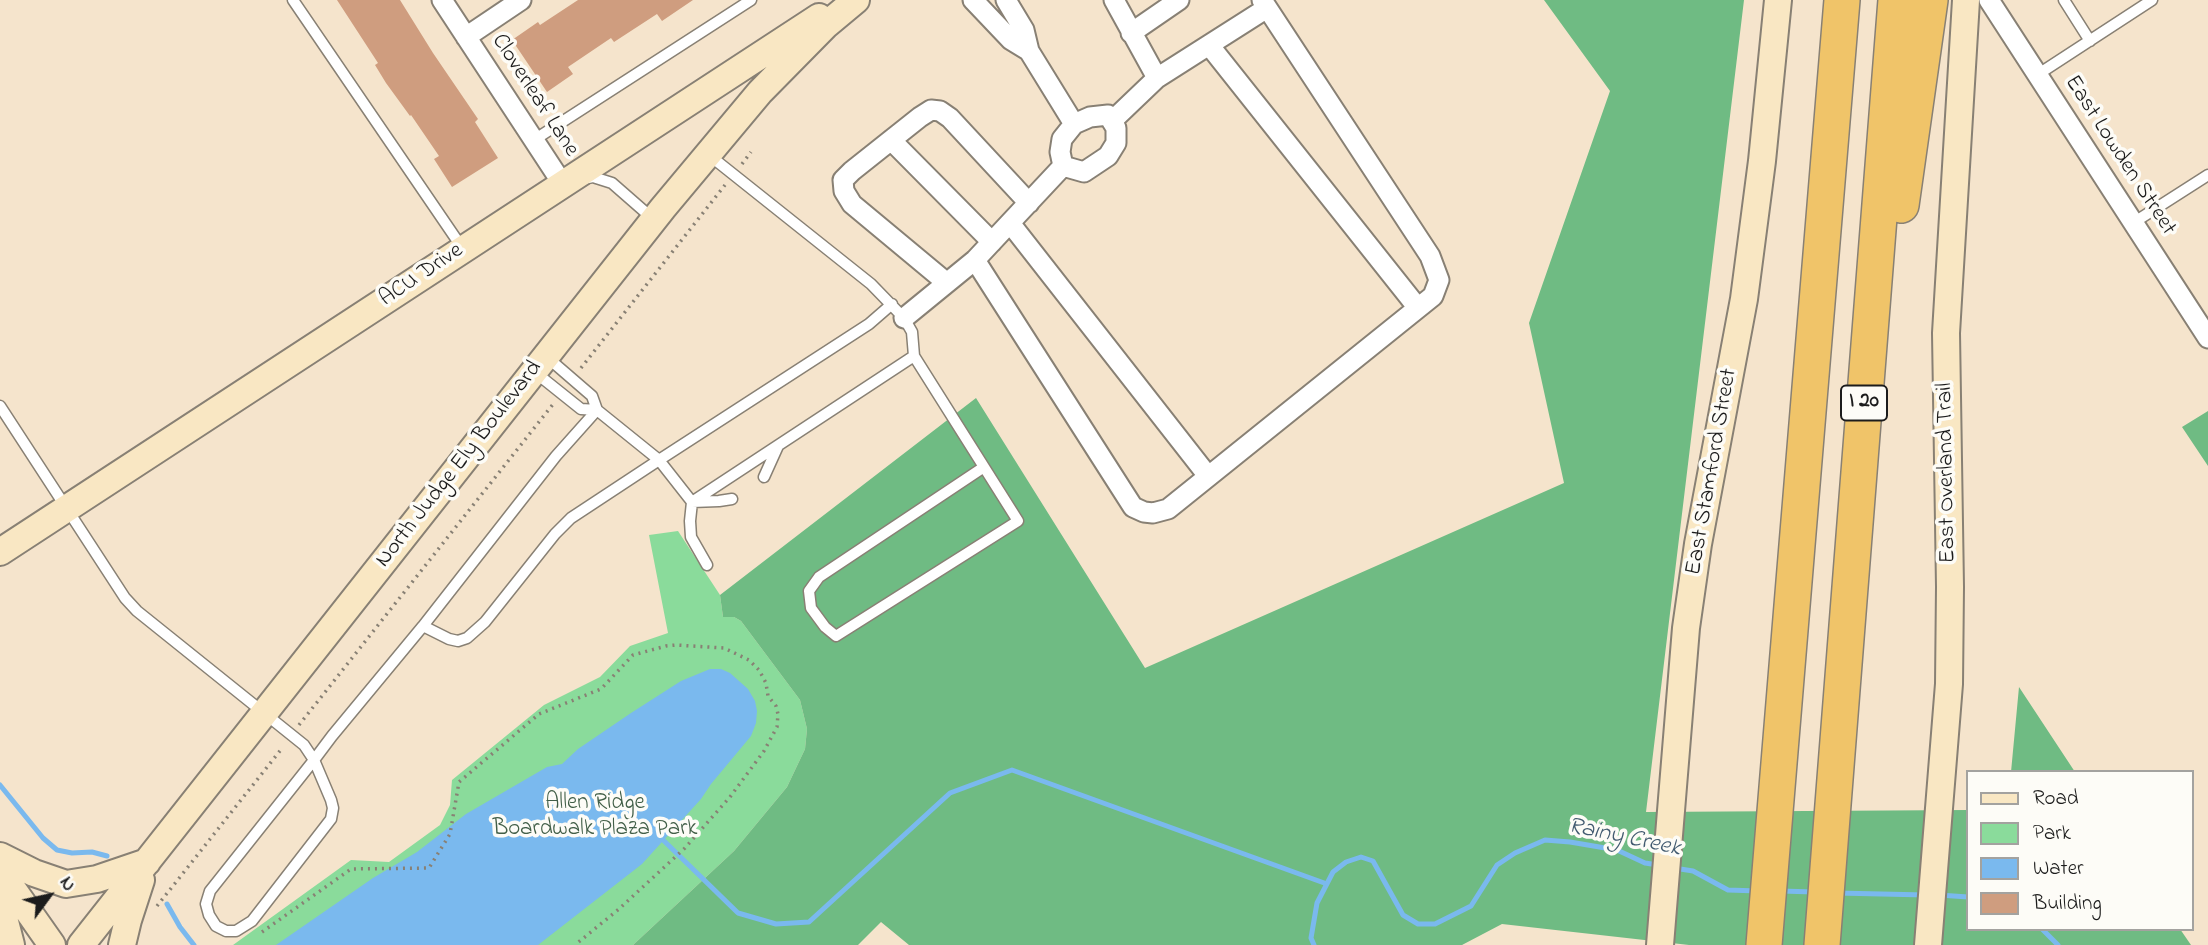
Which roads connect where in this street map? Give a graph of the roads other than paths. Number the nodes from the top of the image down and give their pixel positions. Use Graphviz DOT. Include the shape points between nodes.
graph roads {
  1 [pos="293,0"];
  2 [pos="442,0"];
  3 [pos="521,0"];
  4 [pos="751,0"];
  5 [pos="845,0"];
  6 [pos="856,0"];
  7 [pos="973,0"];
  8 [pos="1006,0"];
  9 [pos="1114,0"];
  10 [pos="1179,0"];
  11 [pos="1778,0"];
  12 [pos="1842,0"];
  13 [pos="1896,0"];
  14 [pos="1930,0"];
  15 [pos="1966,0"];
  16 [pos="1989,0"];
  17 [pos="2064,0"];
  18 [pos="2152,0"];
  19 [pos="1264,4"];
  20 [pos="1131,33"];
  21 [pos="466,37"];
  22 [pos="2090,41"];
  23 [pos="1209,45"];
  24 [pos="1029,51"];
  25 [pos="2037,75"];
  26 [pos="1157,78"];
  27 [pos="1112,121"];
  28 [pos="1074,124"];
  29 [pos="534,140"];
  30 [pos="891,140"];
  31 [pos="708,155"];
  32 [pos="1063,166"];
  33 [pos="2208,175"];
  34 [pos="562,183"];
  35 [pos="1029,203"];
  36 [pos="654,220"];
  37 [pos="1010,223"];
  38 [pos="2133,223"];
  39 [pos="992,242"];
  40 [pos="463,249"];
  41 [pos="975,260"];
  42 [pos="947,283"];
  43 [pos="1418,308"];
  44 [pos="898,311"];
  45 [pos="1869,324"];
  46 [pos="2208,338"];
  47 [pos="914,356"];
  48 [pos="540,364"];
  49 [pos="0,405"];
  50 [pos="597,410"];
  51 [pos="778,446"];
  52 [pos="659,460"];
  53 [pos="984,467"];
  54 [pos="1208,476"];
  55 [pos="764,477"];
  56 [pos="732,499"];
  57 [pos="692,502"];
  58 [pos="67,509"];
  59 [pos="0,552"];
  60 [pos="707,565"];
  61 [pos="423,626"];
  62 [pos="264,713"];
  63 [pos="314,760"];
  64 [pos="0,856"];
  65 [pos="146,862"];
  66 [pos="0,871"];
  67 [pos="0,902"];
  68 [pos="11,945"];
  69 [pos="52,945"];
  70 [pos="81,945"];
  71 [pos="122,945"];
  72 [pos="1660,945"];
  73 [pos="1765,945"];
  74 [pos="1822,945"];
  75 [pos="1928,945"];
  1 -- 40 [label="lane"];
  2 -- 21 [label="street, Cloverleaf Lane"];
  3 -- 21 [label="street"];
  4 -- 29 [label="lane"];
  5 -- 34 [label="street, ACU Drive"];
  6 -- 31 [label="street, North Judge Ely Boulevard" via="760,92"];
  7 -- 24 [label="street" via="1011,40"];
  8 -- 24 [label="street" via="1024,30"];
  9 -- 20 [label="street"];
  10 -- 20 [label="street"];
  11 -- 72 [label="street, East Stamford Street" via="1744,299 1686,628"];
  12 -- 73 [label="highway, I 20"];
  13 -- 45 [label="highway, I 20"];
  14 -- 45 [label="highway" via="1888,295"];
  15 -- 75 [label="street, East Overland Trail" via="1946,333 1949,684"];
  16 -- 25 [label="street, East Lowden Street"];
  17 -- 22 [label="lane"];
  18 -- 22 [label="lane"];
  19 -- 23 [label="street"];
  19 -- 43 [label="street" via="1430,256 1439,280 1433,296"];
  20 -- 26 [label="street"];
  21 -- 29 [label="street, Cloverleaf Lane"];
  22 -- 25 [label="lane"];
  23 -- 26 [label="street"];
  23 -- 43 [label="street"];
  24 -- 28 [label="street"];
  25 -- 38 [label="street, East Lowden Street"];
  26 -- 27 [label="street"];
  27 -- 28 [label="street" via="1108,115"];
  27 -- 32 [label="street" via="1116,143 1108,156 1084,172"];
  28 -- 32 [label="street" via="1062,139"];
  29 -- 34 [label="street, Cloverleaf Lane"];
  30 -- 35 [label="street" via="931,110 940,111"];
  30 -- 39 [label="street"];
  30 -- 42 [label="street" via="844,180 844,191 852,204"];
  31 -- 36 [label="street, North Judge Ely Boulevard"];
  31 -- 44 [label="lane" via="871,284"];
  32 -- 35 [label="street"];
  33 -- 38 [label="lane"];
  34 -- 36 [label="lane" via="593,177 612,183"];
  34 -- 40 [label="street, ACU Drive"];
  35 -- 37 [label="street"];
  36 -- 48 [label="street, North Judge Ely Boulevard"];
  37 -- 39 [label="street"];
  37 -- 54 [label="street"];
  38 -- 46 [label="street, East Lowden Street"];
  39 -- 41 [label="street"];
  40 -- 58 [label="street, ACU Drive"];
  41 -- 42 [label="street"];
  41 -- 54 [label="street" via="1133,507 1153,513 1168,509"];
  42 -- 44 [label="street"];
  43 -- 54 [label="street"];
  44 -- 47 [label="lane" via="914,340"];
  44 -- 52 [label="lane" via="859,331"];
  45 -- 74 [label="highway, I 20"];
  47 -- 51 [label="lane"];
  47 -- 53 [label="lane"];
  48 -- 50 [label="lane" via="592,396"];
  48 -- 50 [label="lane" via="581,409"];
  48 -- 62 [label="street, North Judge Ely Boulevard"];
  49 -- 58 [label="lane"];
  50 -- 52 [label="lane"];
  50 -- 61 [label="lane"];
  51 -- 55 [label="lane"];
  51 -- 57 [label="lane"];
  52 -- 57 [label="lane"];
  52 -- 61 [label="lane" via="571,518 475,632 458,641"];
  53 -- 53 [label="lane" via="819,577 809,591 811,608 825,627 836,636 1018,521"];
  56 -- 57 [label="lane"];
  57 -- 60 [label="lane" via="691,537"];
  58 -- 59 [label="street, ACU Drive"];
  58 -- 62 [label="lane" via="137,611"];
  61 -- 63 [label="lane"];
  62 -- 63 [label="lane" via="304,745"];
  62 -- 65 [label="street, North Judge Ely Boulevard"];
  63 -- 63 [label="lane" via="210,891 206,904 216,926 236,931 252,921 331,818 331,800"];
  64 -- 65 [label="street" via="66,884 97,880"];
  65 -- 70 [label="street, North Judge Ely Boulevard"];
  65 -- 71 [label="street"];
  66 -- 69 [label="street"];
  67 -- 68 [label="street"];
}
